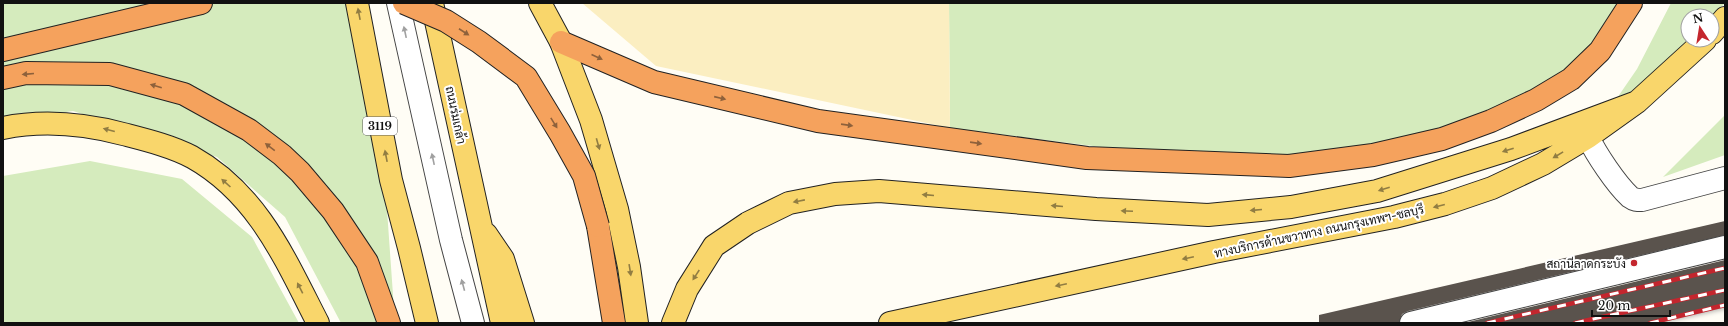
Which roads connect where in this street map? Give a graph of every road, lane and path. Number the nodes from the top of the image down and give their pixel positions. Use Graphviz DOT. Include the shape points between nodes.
graph roads {
  1 [pos="201,3"];
  2 [pos="357,3"];
  3 [pos="398,3"];
  4 [pos="404,3"];
  5 [pos="432,3"];
  6 [pos="540,3"];
  7 [pos="1631,3"];
  8 [pos="562,42"];
  9 [pos="1696,48"];
  10 [pos="3,50"];
  11 [pos="3,78"];
  12 [pos="1637,102"];
  13 [pos="3,128"];
  14 [pos="1588,137"];
  15 [pos="1725,178"];
  16 [pos="391,180"];
  17 [pos="480,227"];
  18 [pos="1725,246"];
  19 [pos="318,323"];
  20 [pos="389,323"];
  21 [pos="412,323"];
  22 [pos="427,323"];
  23 [pos="473,323"];
  24 [pos="502,323"];
  25 [pos="523,323"];
  26 [pos="614,323"];
  27 [pos="637,323"];
  28 [pos="673,323"];
  29 [pos="890,323"];
  30 [pos="1411,323"];
  1 -- 10 [label="highway"];
  16 -- 2 [label="main road, 3119, one-way"];
  23 -- 3 [label="street, one-way" via="451,240"];
  4 -- 26 [label="highway, one-way, bridge" via="446,21 526,77 584,176 598,226"];
  5 -- 17 [label="main road, ถนนร่มเกล้า"];
  6 -- 8 [label="main road"];
  8 -- 7 [label="highway, one-way" via="654,82 818,121 1087,158 1289,166 1373,155 1442,140 1536,100 1571,79 1600,51"];
  8 -- 27 [label="main road, one-way" via="591,120 617,210 629,266"];
  9 -- 12 [label="main road, ทางบริการด้านขวาทาง ถนนกรุงเทพฯ-ชลบุรี"];
  20 -- 11 [label="highway, one-way" via="367,262 333,211 300,172 248,130 184,94 110,74 26,73"];
  12 -- 14 [label="main road, ทางบริการด้านขวาทาง ถนนกรุงเทพฯ-ชลบุรี"];
  12 -- 28 [label="main road, one-way" via="1511,149 1377,191 1291,207 1208,214 1096,209 879,191 835,194 789,203 748,222 714,246 687,289"];
  19 -- 13 [label="main road, one-way" via="276,242 248,204 224,180 191,157 152,141 97,127 50,124"];
  14 -- 15 [label="street" via="1618,182 1635,200"];
  14 -- 29 [label="main road, ทางบริการด้านขวาทาง ถนนกรุงเทพฯ-ชลบุรี, one-way" via="1543,164 1492,188 1445,204 1394,217 1214,252"];
  16 -- 21 [label="main road"];
  16 -- 22 [label="main road, 3119"];
  17 -- 24 [label="main road, ถนนร่มเกล้า"];
  17 -- 25 [label="main road, ถนนร่มเกล้า" via="504,259"];
  18 -- 30 [label="street"];
}
